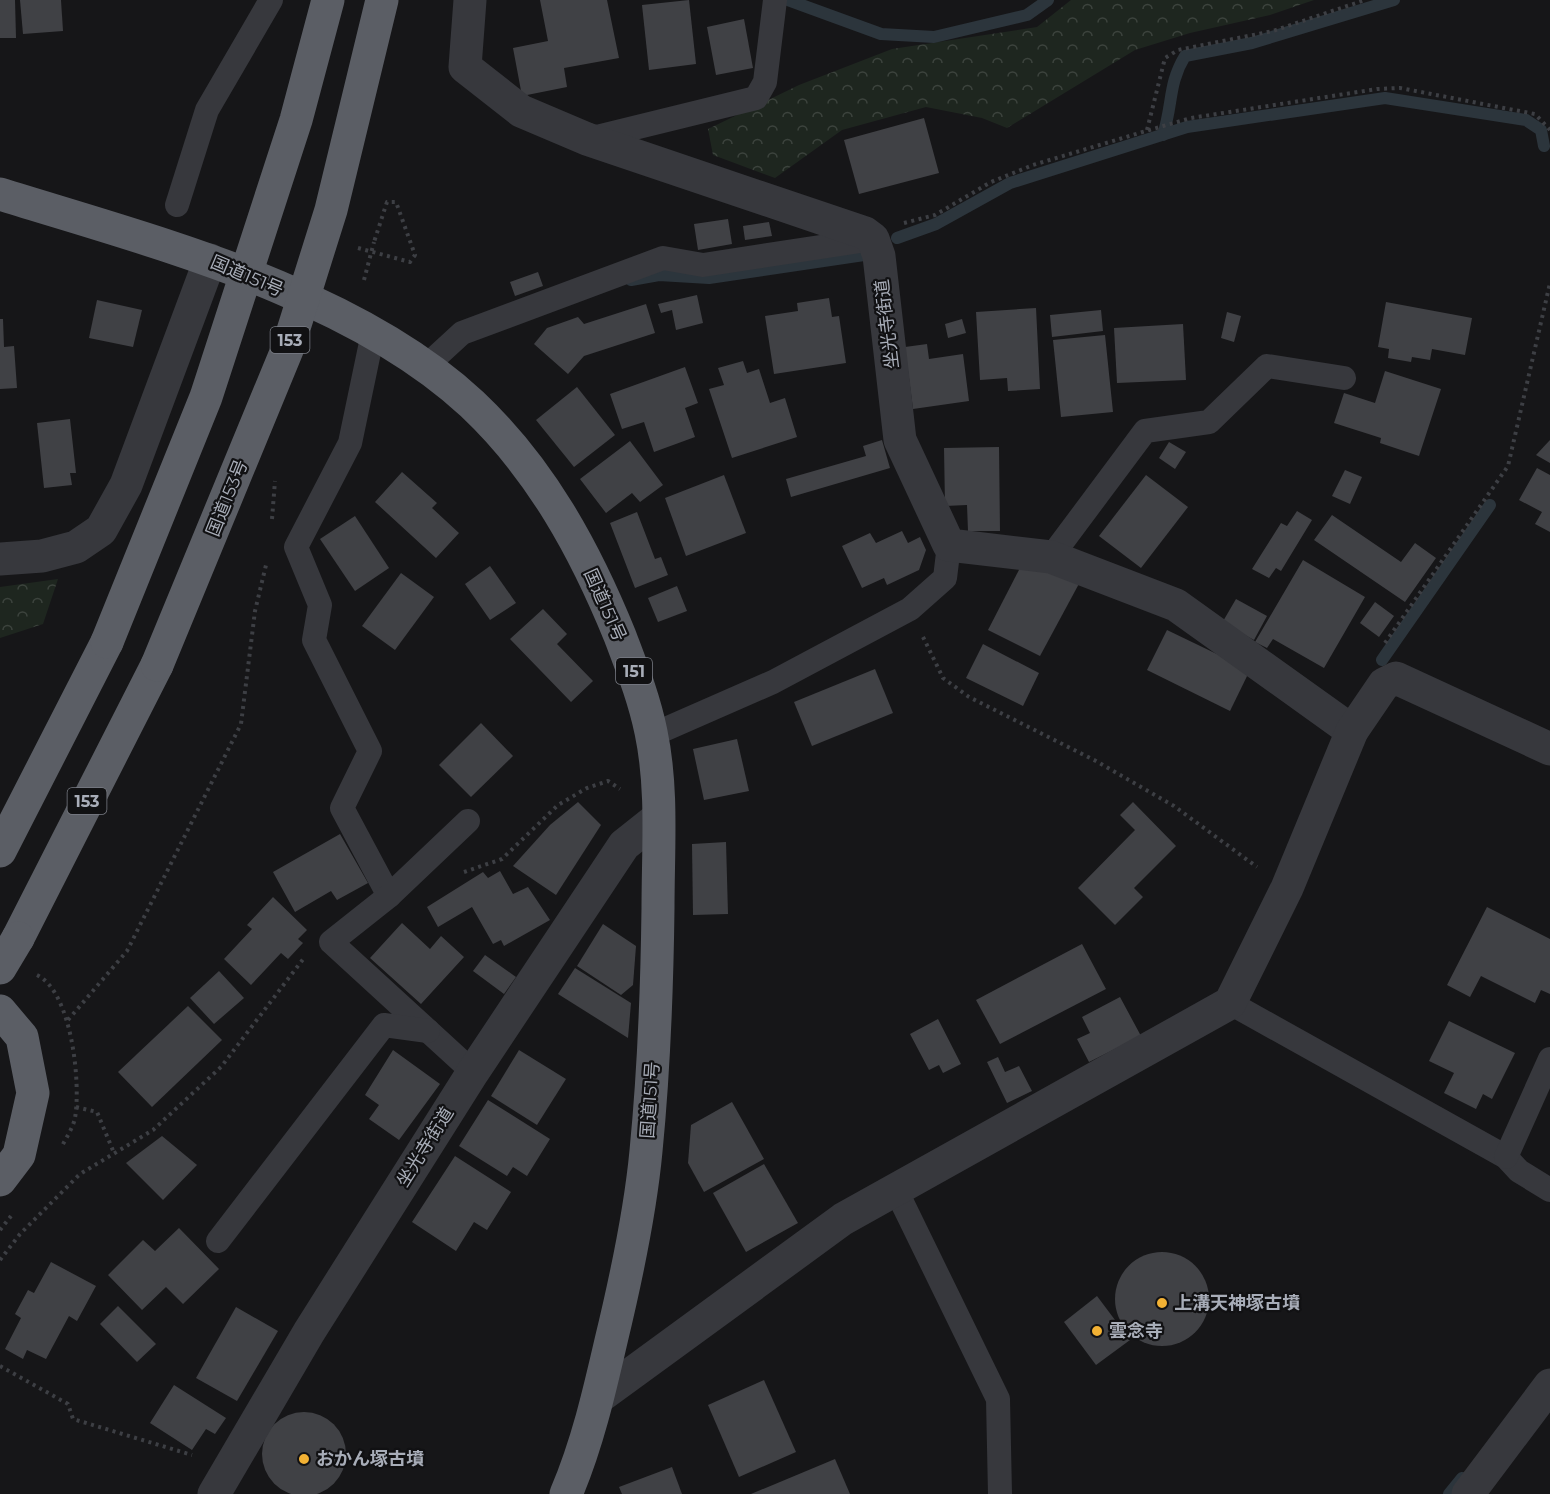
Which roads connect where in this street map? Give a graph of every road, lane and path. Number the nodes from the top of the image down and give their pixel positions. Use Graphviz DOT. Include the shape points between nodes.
graph roads {
  1 [pos="271,0"];
  2 [pos="328,0"];
  3 [pos="382,0"];
  4 [pos="470,0"];
  5 [pos="1365,0"];
  6 [pos="773,11"];
  7 [pos="1146,130"];
  8 [pos="1550,130"];
  9 [pos="587,139"];
  10 [pos="0,194"];
  11 [pos="177,205"];
  12 [pos="869,236"];
  13 [pos="357,248"];
  14 [pos="210,260"];
  15 [pos="364,280"];
  16 [pos="1550,283"];
  17 [pos="373,333"];
  18 [pos="425,368"];
  19 [pos="1344,378"];
  20 [pos="275,479"];
  21 [pos="272,525"];
  22 [pos="949,545"];
  23 [pos="1051,557"];
  24 [pos="267,558"];
  25 [pos="0,559"];
  26 [pos="910,609"];
  27 [pos="1384,684"];
  28 [pos="1352,731"];
  29 [pos="652,735"];
  30 [pos="1550,749"];
  31 [pos="624,791"];
  32 [pos="658,818"];
  33 [pos="468,821"];
  34 [pos="0,851"];
  35 [pos="457,874"];
  36 [pos="1287,888"];
  37 [pos="389,896"];
  38 [pos="331,942"];
  39 [pos="14,969"];
  40 [pos="1230,1004"];
  41 [pos="0,1011"];
  42 [pos="428,1031"];
  43 [pos="1550,1059"];
  44 [pos="473,1072"];
  45 [pos="76,1107"];
  46 [pos="114,1154"];
  47 [pos="1506,1157"];
  48 [pos="0,1180"];
  49 [pos="895,1188"];
  50 [pos="1550,1190"];
  51 [pos="218,1241"];
  52 [pos="0,1260"];
  53 [pos="0,1366"];
  54 [pos="1550,1385"];
  55 [pos="598,1398"];
  56 [pos="221,1480"];
  57 [pos="566,1494"];
  58 [pos="1000,1494"];
  59 [pos="1468,1494"];
  1 -- 11 [label="lane" via="207,110"];
  2 -- 34 [label="highway, bridge" via="296,120 206,397 106,642"];
  3 -- 39 [label="highway, 国道153号 / 153, bridge" via="331,210 287,350 157,665 18,938"];
  4 -- 9 [label="street" via="465,67 521,111"];
  5 -- 7 [label="path" via="1274,31 1178,50 1165,58"];
  6 -- 9 [label="lane" via="765,82 756,98"];
  7 -- 8 [label="path" via="1191,118 1400,88 1535,114"];
  7 -- 12 [label="path" via="1034,165 991,182 935,215"];
  9 -- 12 [label="street"];
  10 -- 14 [label="highway, 国道151号 / 151"];
  12 -- 18 [label="lane" via="704,265 663,258 462,333"];
  12 -- 22 [label="street, 坐光寺街道" via="879,256 900,440"];
  13 -- 15 [label="path, bridge" via="410,262 415,255 396,202 387,202 374,242"];
  14 -- 17 [label="highway, 国道151号 / 151"];
  14 -- 25 [label="street" via="126,485 101,530 76,547 42,556"];
  16 -- 27 [label="path" via="1508,466 1375,657"];
  17 -- 18 [label="highway, 国道151号 / 151"];
  17 -- 37 [label="lane" via="350,443 296,547 320,605 314,640 370,751 342,808"];
  18 -- 29 [label="highway, 国道151号 / 151" via="471,403 515,449 552,500 574,536 609,611 641,689"];
  19 -- 23 [label="lane" via="1268,366 1209,422 1145,431"];
  20 -- 21 [label="path"];
  22 -- 23 [label="street"];
  22 -- 26 [label="lane" via="945,578"];
  23 -- 28 [label="street" via="1176,605"];
  24 -- 39 [label="path" via="255,611 241,724 127,951 68,1020 46,979"];
  26 -- 29 [label="lane" via="773,682"];
  26 -- 36 [label="path" via="943,678 969,697 1096,761 1174,806"];
  27 -- 28 [label="street"];
  27 -- 30 [label="street" via="1396,678"];
  28 -- 36 [label="street"];
  29 -- 32 [label="highway, 国道151号 / 151"];
  31 -- 35 [label="path" via="608,781 587,788 558,805 502,859"];
  32 -- 44 [label="street, 坐光寺街道" via="624,845"];
  32 -- 55 [label="highway, 国道151号 / 151" via="657,995 646,1153 629,1263"];
  33 -- 37 [label="lane"];
  36 -- 40 [label="street"];
  37 -- 38 [label="lane"];
  38 -- 42 [label="lane"];
  38 -- 46 [label="path" via="305,956 221,1066 153,1130"];
  40 -- 47 [label="lane"];
  40 -- 49 [label="street"];
  41 -- 48 [label="highway" via="22,1037 33,1093 19,1155"];
  42 -- 44 [label="lane"];
  42 -- 51 [label="lane" via="384,1025"];
  43 -- 47 [label="lane"];
  44 -- 56 [label="street, 坐光寺街道"];
  45 -- 46 [label="path" via="97,1112"];
  46 -- 52 [label="path" via="80,1174 20,1234"];
  47 -- 50 [label="lane" via="1519,1171"];
  49 -- 55 [label="street" via="843,1219"];
  49 -- 58 [label="lane" via="998,1399"];
  53 -- 56 [label="path" via="68,1404 73,1419"];
  54 -- 59 [label="street"];
  55 -- 57 [label="highway, 国道151号 / 151"];
}
